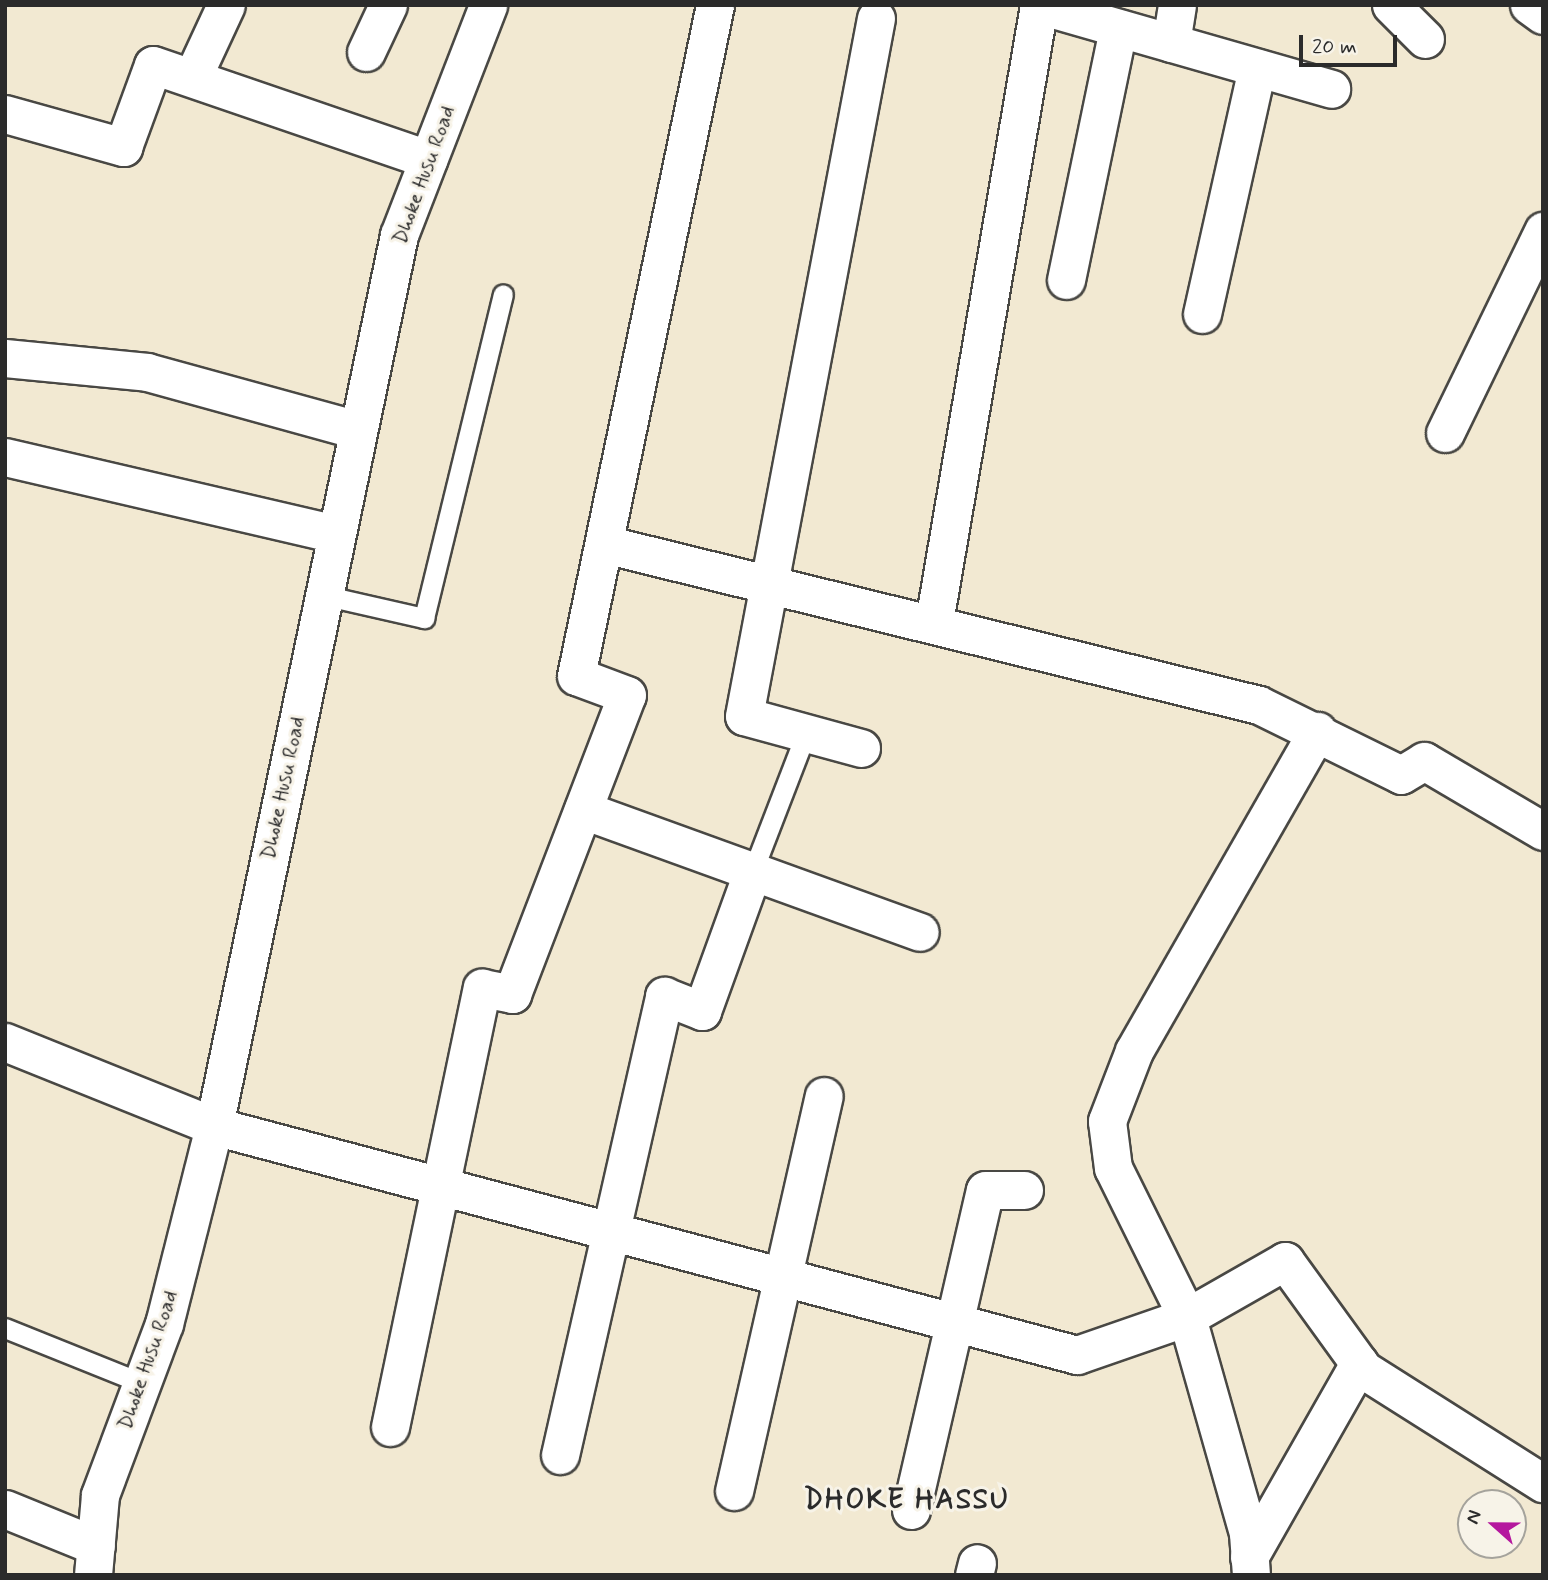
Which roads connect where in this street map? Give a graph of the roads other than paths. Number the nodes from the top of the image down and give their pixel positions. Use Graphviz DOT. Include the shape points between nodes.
graph roads {
  1 [pos="226,5"];
  2 [pos="388,5"];
  3 [pos="488,5"];
  4 [pos="715,5"];
  5 [pos="1039,5"];
  6 [pos="1177,5"];
  7 [pos="1391,5"];
  8 [pos="1529,5"];
  9 [pos="1543,15"];
  10 [pos="876,18"];
  11 [pos="1118,28"];
  12 [pos="1425,39"];
  13 [pos="1171,43"];
  14 [pos="366,52"];
  15 [pos="1257,68"];
  16 [pos="193,75"];
  17 [pos="1331,89"];
  18 [pos="7,120"];
  19 [pos="428,159"];
  20 [pos="1543,232"];
  21 [pos="1066,280"];
  22 [pos="503,293"];
  23 [pos="1202,314"];
  24 [pos="5,358"];
  25 [pos="358,430"];
  26 [pos="1445,433"];
  27 [pos="5,457"];
  28 [pos="336,534"];
  29 [pos="604,544"];
  30 [pos="769,583"];
  31 [pos="323,595"];
  32 [pos="934,622"];
  33 [pos="1317,731"];
  34 [pos="806,733"];
  35 [pos="861,748"];
  36 [pos="583,810"];
  37 [pos="1543,831"];
  38 [pos="752,873"];
  39 [pos="920,933"];
  40 [pos="5,1042"];
  41 [pos="824,1096"];
  42 [pos="214,1126"];
  43 [pos="439,1185"];
  44 [pos="1024,1190"];
  45 [pos="612,1231"];
  46 [pos="781,1275"];
  47 [pos="1187,1317"];
  48 [pos="956,1322"];
  49 [pos="5,1328"];
  50 [pos="1359,1363"];
  51 [pos="142,1383"];
  52 [pos="390,1427"];
  53 [pos="560,1455"];
  54 [pos="1543,1483"];
  55 [pos="734,1491"];
  56 [pos="5,1509"];
  57 [pos="911,1510"];
  58 [pos="94,1560"];
  59 [pos="1250,1566"];
  1 -- 16 [label="street"];
  2 -- 14 [label="street"];
  3 -- 19 [label="street, Dhoke Husu Road"];
  4 -- 29 [label="street"];
  5 -- 11 [label="street"];
  5 -- 32 [label="street"];
  6 -- 13 [label="street"];
  7 -- 12 [label="street"];
  8 -- 9 [label="street"];
  10 -- 30 [label="street"];
  11 -- 13 [label="street"];
  11 -- 21 [label="street"];
  13 -- 15 [label="street"];
  15 -- 17 [label="street"];
  15 -- 23 [label="street"];
  16 -- 18 [label="street" via="153,65 123,147"];
  16 -- 19 [label="street"];
  19 -- 25 [label="street, Dhoke Husu Road" via="399,235"];
  20 -- 26 [label="street"];
  22 -- 31 [label="lane" via="424,618"];
  24 -- 25 [label="street" via="147,372"];
  25 -- 28 [label="street, Dhoke Husu Road"];
  27 -- 28 [label="street"];
  28 -- 31 [label="street, Dhoke Husu Road"];
  29 -- 30 [label="street"];
  29 -- 36 [label="street" via="576,676 626,695"];
  30 -- 32 [label="street"];
  30 -- 34 [label="street" via="744,716"];
  31 -- 42 [label="street, Dhoke Husu Road"];
  32 -- 33 [label="street" via="1259,705"];
  33 -- 37 [label="street" via="1401,775 1424,761"];
  33 -- 47 [label="street" via="1134,1051 1107,1122 1113,1168"];
  34 -- 35 [label="street"];
  34 -- 38 [label="lane"];
  36 -- 38 [label="street"];
  36 -- 43 [label="street" via="512,994 482,988"];
  38 -- 39 [label="street"];
  38 -- 45 [label="street" via="702,1011 664,996"];
  40 -- 42 [label="street"];
  41 -- 46 [label="street"];
  42 -- 43 [label="street"];
  42 -- 51 [label="street, Dhoke Husu Road" via="164,1324"];
  43 -- 45 [label="street"];
  43 -- 52 [label="street"];
  44 -- 48 [label="street" via="985,1190"];
  45 -- 46 [label="street"];
  45 -- 53 [label="street"];
  46 -- 48 [label="street"];
  46 -- 55 [label="street"];
  47 -- 48 [label="street" via="1077,1355"];
  47 -- 50 [label="street" via="1285,1261"];
  47 -- 59 [label="street"];
  48 -- 57 [label="street"];
  49 -- 51 [label="lane"];
  50 -- 54 [label="street"];
  50 -- 59 [label="street"];
  51 -- 58 [label="street, Dhoke Husu Road" via="100,1495"];
  56 -- 58 [label="street"];
}
